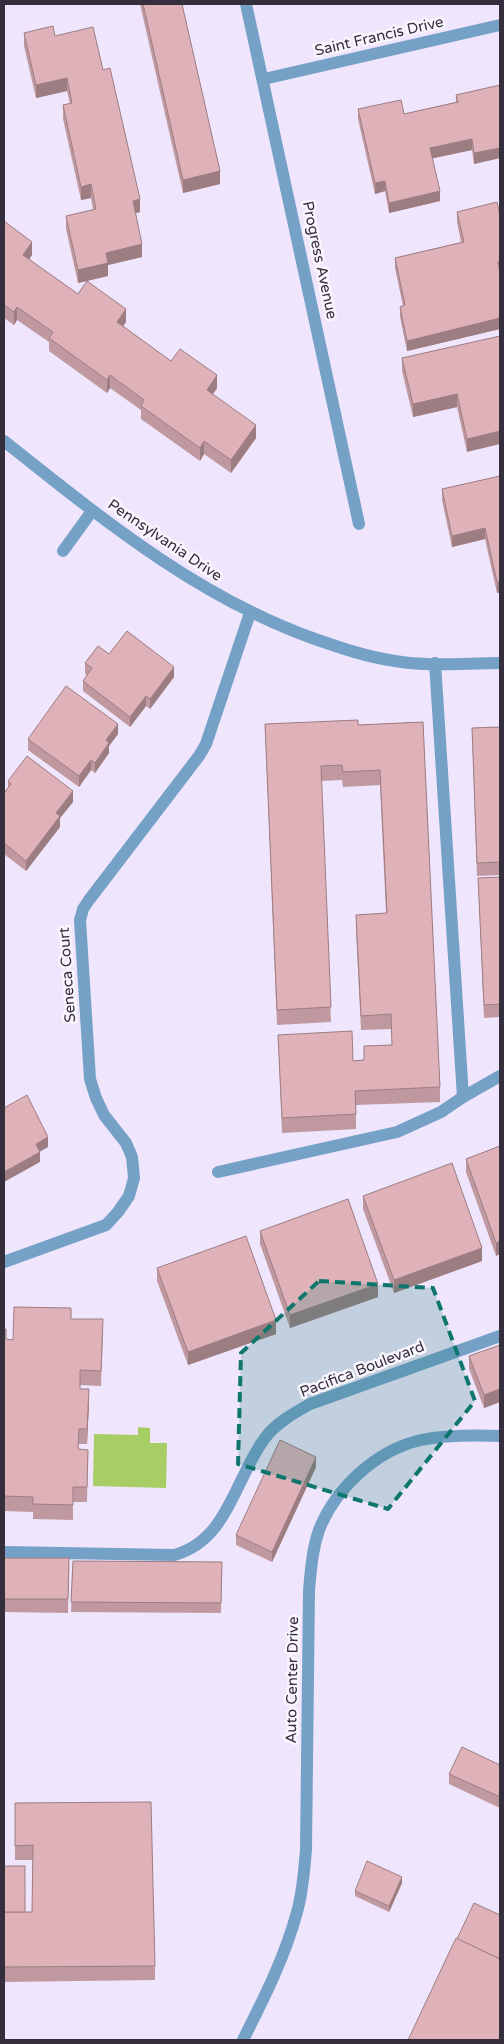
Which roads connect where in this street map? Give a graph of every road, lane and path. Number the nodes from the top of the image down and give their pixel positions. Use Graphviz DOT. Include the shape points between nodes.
graph roads {
  1 [pos="246,4"];
  2 [pos="500,25"];
  3 [pos="264,79"];
  4 [pos="4,441"];
  5 [pos="92,511"];
  6 [pos="359,524"];
  7 [pos="63,551"];
  8 [pos="250,613"];
  9 [pos="435,663"];
  10 [pos="500,663"];
  11 [pos="500,1076"];
  12 [pos="463,1097"];
  13 [pos="218,1172"];
  14 [pos="4,1262"];
  15 [pos="500,1336"];
  16 [pos="500,1436"];
  17 [pos="4,1552"];
  18 [pos="243,2040"];
  1 -- 3 [label="street, Progress Avenue"];
  2 -- 3 [label="street, Saint Francis Drive"];
  3 -- 6 [label="street, Progress Avenue"];
  4 -- 5 [label="street, Pennsylvania Drive"];
  5 -- 7 [label="street"];
  5 -- 8 [label="street, Pennsylvania Drive" via="177,571"];
  8 -- 9 [label="street, Pennsylvania Drive" via="353,653 396,662"];
  8 -- 14 [label="street, Seneca Court" via="206,744 89,900 80,920 90,1079 104,1115 126,1143 132,1157 134,1178 130,1196 106,1225"];
  9 -- 10 [label="street, Pennsylvania Drive"];
  9 -- 12 [label="street"];
  11 -- 12 [label="street"];
  12 -- 13 [label="street" via="441,1112 397,1132"];
  15 -- 17 [label="street, Pacifica Boulevard" via="310,1404 292,1415 265,1437 217,1525 187,1552 174,1555"];
  16 -- 18 [label="street, Auto Center Drive" via="443,1437 420,1440 398,1448 359,1474 329,1510 319,1531 312,1554 309,1590 303,1880 288,1941 273,1981"];
}
